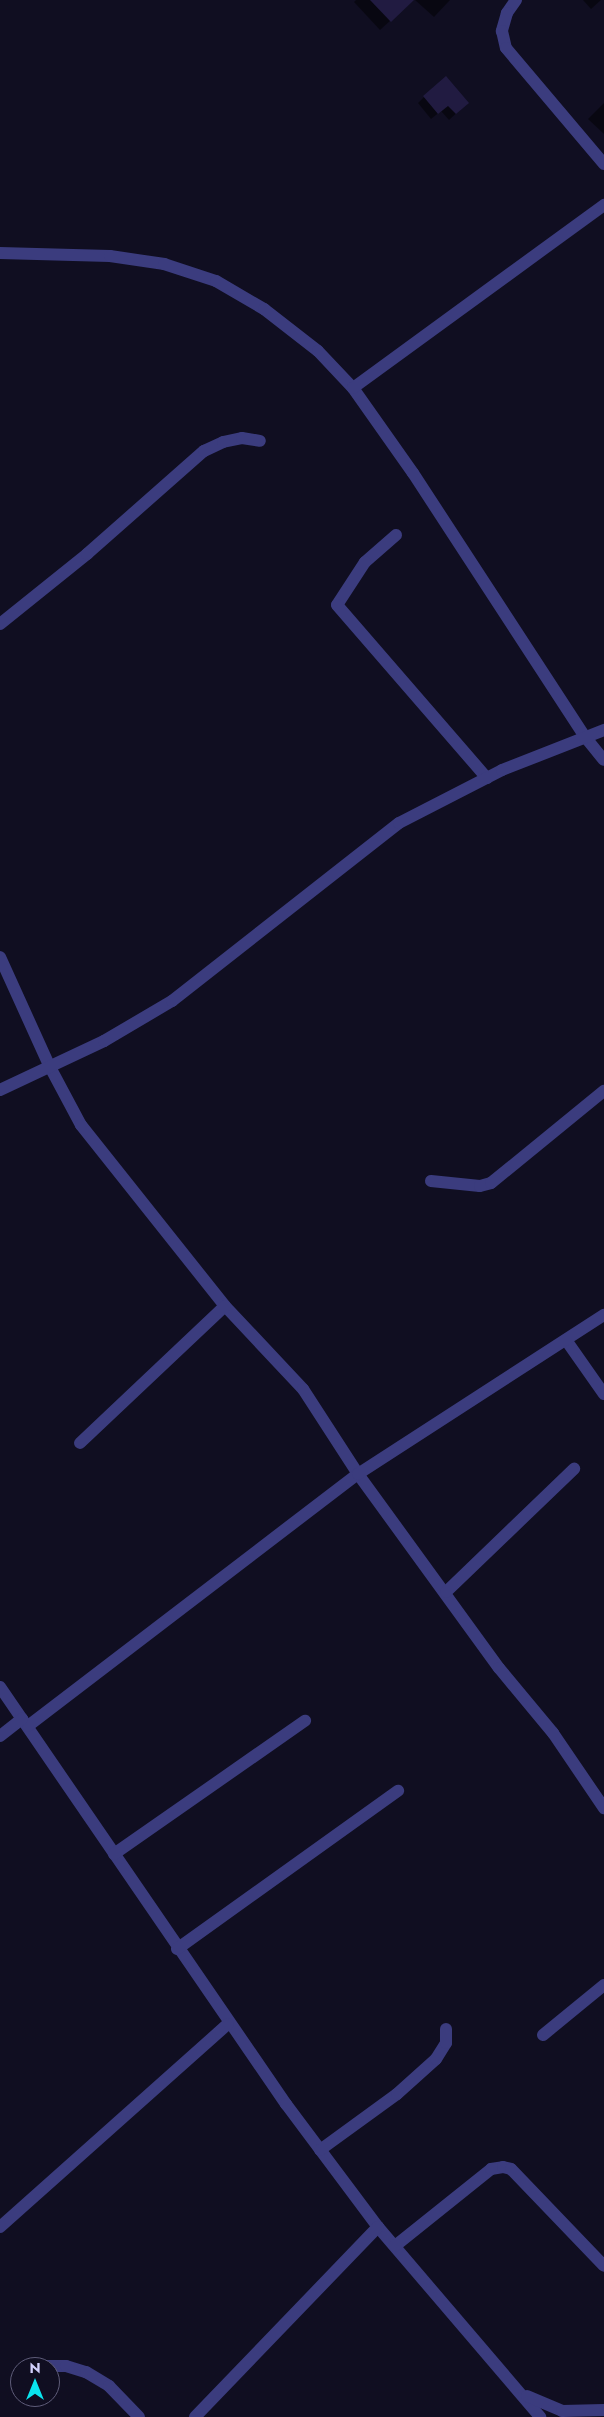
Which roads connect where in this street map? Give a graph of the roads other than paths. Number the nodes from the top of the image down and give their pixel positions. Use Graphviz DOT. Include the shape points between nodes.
graph roads {
  1 [pos="516,0"];
  2 [pos="604,164"];
  3 [pos="604,205"];
  4 [pos="0,253"];
  5 [pos="353,388"];
  6 [pos="260,441"];
  7 [pos="396,535"];
  8 [pos="0,624"];
  9 [pos="604,730"];
  10 [pos="586,738"];
  11 [pos="604,760"];
  12 [pos="487,778"];
  13 [pos="0,957"];
  14 [pos="50,1067"];
  15 [pos="0,1090"];
  16 [pos="604,1090"];
  17 [pos="430,1181"];
  18 [pos="225,1306"];
  19 [pos="604,1314"];
  20 [pos="566,1340"];
  21 [pos="604,1394"];
  22 [pos="80,1443"];
  23 [pos="574,1469"];
  24 [pos="358,1474"];
  25 [pos="446,1592"];
  26 [pos="0,1687"];
  27 [pos="305,1721"];
  28 [pos="25,1723"];
  29 [pos="0,1736"];
  30 [pos="398,1791"];
  31 [pos="604,1808"];
  32 [pos="114,1854"];
  33 [pos="177,1949"];
  34 [pos="604,1985"];
  35 [pos="228,2024"];
  36 [pos="446,2029"];
  37 [pos="544,2035"];
  38 [pos="320,2150"];
  39 [pos="378,2227"];
  40 [pos="0,2228"];
  41 [pos="395,2246"];
  42 [pos="604,2266"];
  43 [pos="60,2366"];
  44 [pos="523,2394"];
  45 [pos="604,2410"];
  46 [pos="139,2417"];
  47 [pos="195,2417"];
  48 [pos="528,2417"];
  49 [pos="540,2417"];
  1 -- 2 [label="street" via="507,13 502,31 506,48"];
  3 -- 5 [label="street"];
  4 -- 5 [label="street" via="110,256 164,264 216,281 264,309 318,351"];
  5 -- 10 [label="street" via="450,527"];
  6 -- 8 [label="street" via="242,438 204,451 87,554"];
  7 -- 12 [label="street" via="366,562 337,605"];
  9 -- 10 [label="street"];
  10 -- 11 [label="street"];
  10 -- 12 [label="street" via="549,750"];
  12 -- 14 [label="street" via="399,823 172,1001 104,1041"];
  13 -- 14 [label="street"];
  14 -- 15 [label="street"];
  14 -- 18 [label="street" via="81,1124"];
  16 -- 17 [label="street" via="491,1183 480,1186"];
  18 -- 22 [label="street"];
  18 -- 24 [label="street" via="302,1389"];
  19 -- 20 [label="street"];
  20 -- 21 [label="street"];
  20 -- 24 [label="street"];
  23 -- 25 [label="street"];
  24 -- 25 [label="street"];
  24 -- 28 [label="street"];
  25 -- 31 [label="street" via="499,1668 553,1733"];
  26 -- 28 [label="street"];
  27 -- 32 [label="street"];
  28 -- 29 [label="street"];
  28 -- 32 [label="street"];
  30 -- 33 [label="street"];
  32 -- 33 [label="street"];
  33 -- 35 [label="street"];
  34 -- 37 [label="street"];
  35 -- 38 [label="street"];
  35 -- 40 [label="street"];
  36 -- 38 [label="street" via="446,2043 436,2059 397,2094"];
  38 -- 39 [label="street"];
  39 -- 41 [label="street"];
  39 -- 47 [label="street"];
  41 -- 42 [label="street" via="491,2169 503,2167 511,2169"];
  41 -- 44 [label="street"];
  43 -- 46 [label="street" via="86,2372 109,2386"];
  44 -- 45 [label="street" via="562,2411"];
  44 -- 48 [label="street"];
  44 -- 49 [label="street"];
}
